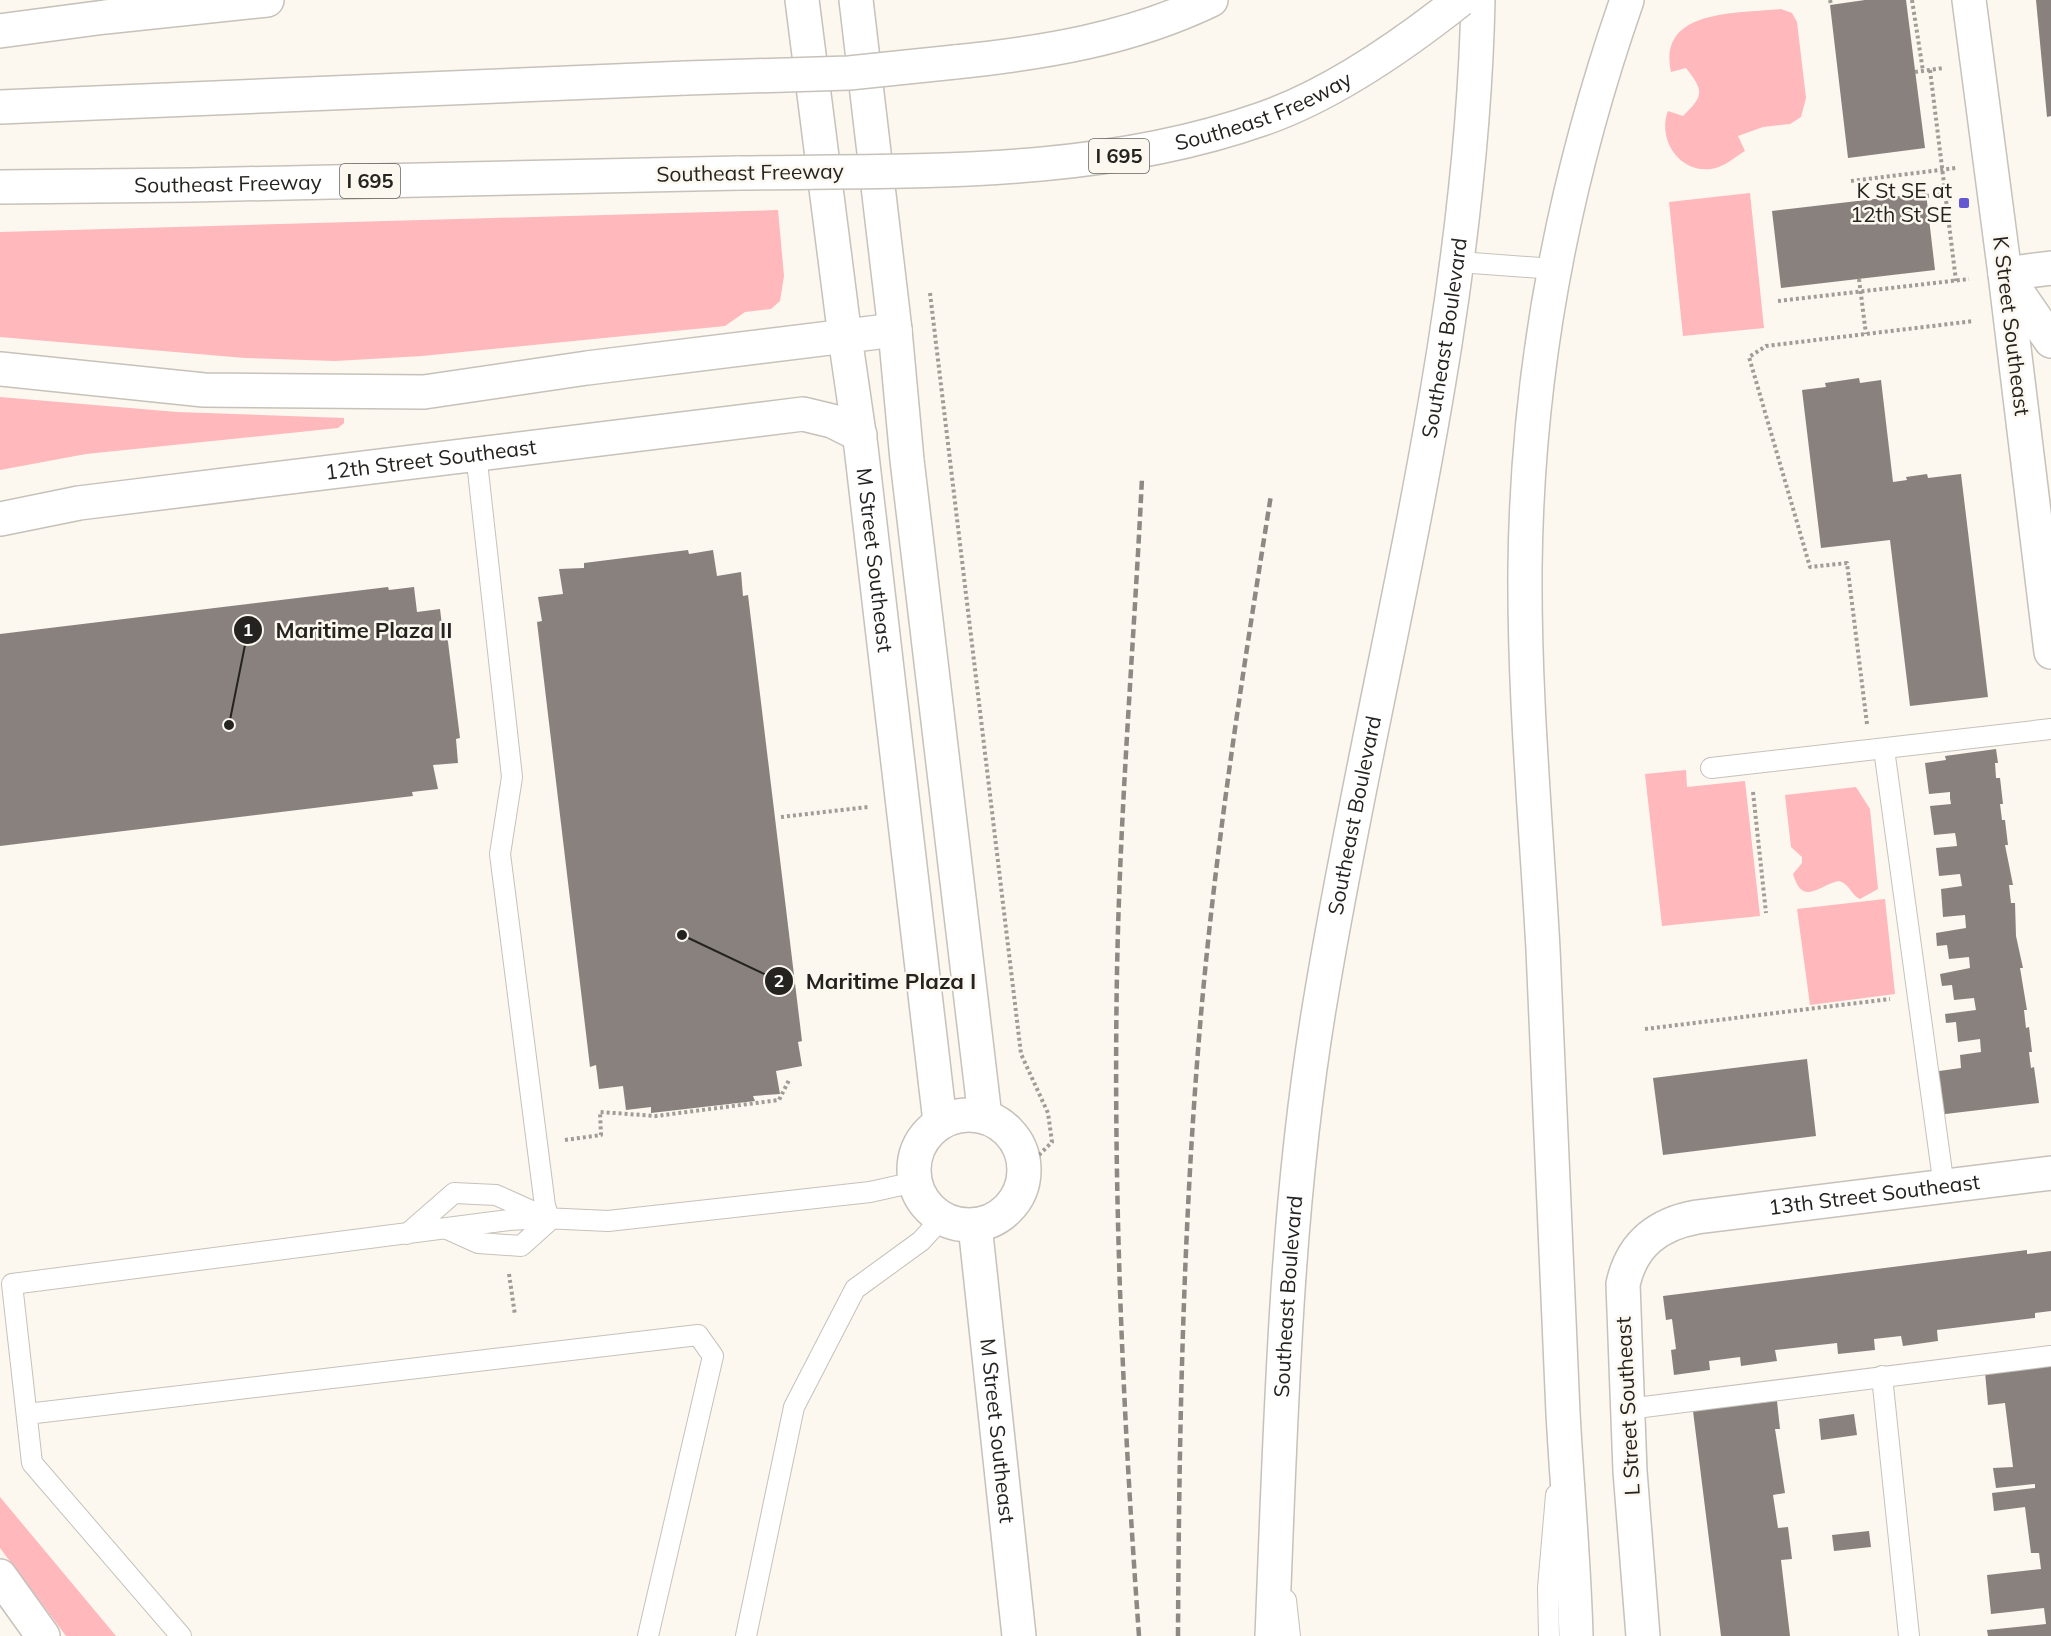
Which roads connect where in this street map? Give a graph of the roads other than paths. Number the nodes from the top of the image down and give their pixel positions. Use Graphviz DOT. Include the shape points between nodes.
graph roads {
  1 [pos="267,0"];
  2 [pos="802,0"];
  3 [pos="856,0"];
  4 [pos="1211,0"];
  5 [pos="1460,0"];
  6 [pos="1478,0"];
  7 [pos="1628,0"];
  8 [pos="1969,0"];
  9 [pos="0,32"];
  10 [pos="0,107"];
  11 [pos="0,187"];
  12 [pos="1459,262"];
  13 [pos="2051,268"];
  14 [pos="1554,269"];
  15 [pos="2005,274"];
  16 [pos="895,330"];
  17 [pos="845,337"];
  18 [pos="2051,341"];
  19 [pos="0,369"];
  20 [pos="860,435"];
  21 [pos="476,453"];
  22 [pos="0,519"];
  23 [pos="2051,652"];
  24 [pos="2051,729"];
  25 [pos="1884,749"];
  26 [pos="1711,768"];
  27 [pos="985,1116"];
  28 [pos="940,1122"];
  29 [pos="2051,1173"];
  30 [pos="915,1182"];
  31 [pos="1944,1187"];
  32 [pos="1697,1217"];
  33 [pos="942,1218"];
  34 [pos="550,1220"];
  35 [pos="975,1225"];
  36 [pos="407,1234"];
  37 [pos="2051,1356"];
  38 [pos="1882,1376"];
  39 [pos="1628,1409"];
  40 [pos="1563,1411"];
  41 [pos="27,1414"];
  42 [pos="1277,1513"];
  43 [pos="0,1576"];
  44 [pos="43,1636"];
  45 [pos="181,1636"];
  46 [pos="648,1636"];
  47 [pos="746,1636"];
  48 [pos="1019,1636"];
  49 [pos="1272,1636"];
  50 [pos="1290,1636"];
  51 [pos="1549,1636"];
  52 [pos="1576,1636"];
  53 [pos="1643,1636"];
  54 [pos="1909,1636"];
  1 -- 9 [label="main road"];
  2 -- 17 [label="main road, M Street Southeast"];
  3 -- 16 [label="main road, M Street Southeast"];
  4 -- 10 [label="main road, bridge" via="1087,43 1022,55 849,74"];
  5 -- 11 [label="main road, Southeast Freeway / I 695, bridge" via="1407,42 1304,100 1263,119 1137,153 1008,167"];
  6 -- 12 [label="main road, Southeast Boulevard" via="1470,164"];
  7 -- 14 [label="main road" via="1579,156"];
  8 -- 15 [label="main road, K Street Southeast"];
  12 -- 14 [label="lane"];
  12 -- 42 [label="main road, Southeast Boulevard" via="1444,359 1332,930 1311,1060 1289,1254"];
  13 -- 15 [label="main road"];
  14 -- 40 [label="main road" via="1532,434 1525,629 1554,1150"];
  15 -- 18 [label="main road"];
  15 -- 23 [label="main road, K Street Southeast"];
  16 -- 17 [label="main road"];
  16 -- 27 [label="main road, M Street Southeast"];
  17 -- 19 [label="main road" via="424,392 204,390"];
  17 -- 20 [label="main road, M Street Southeast"];
  20 -- 21 [label="main road, 12th Street Southeast" via="832,421 803,414"];
  20 -- 28 [label="main road, M Street Southeast"];
  21 -- 22 [label="main road, 12th Street Southeast" via="79,503"];
  21 -- 34 [label="lane" via="512,777 500,854 545,1206"];
  24 -- 25 [label="lane"];
  25 -- 26 [label="lane"];
  25 -- 31 [label="lane"];
  27 -- 28 [label="main road" via="955,1116"];
  27 -- 35 [label="main road" via="1014,1137 1025,1169 1016,1200 991,1221"];
  28 -- 30 [label="main road" via="918,1148"];
  29 -- 31 [label="main road, 13th Street Southeast"];
  30 -- 33 [label="main road" via="920,1197"];
  30 -- 34 [label="lane" via="870,1192 620,1220"];
  31 -- 32 [label="main road, 13th Street Southeast"];
  32 -- 39 [label="main road, L Street Southeast" via="1654,1232 1626,1269 1623,1284"];
  33 -- 35 [label="main road" via="959,1226"];
  33 -- 47 [label="lane" via="921,1240 855,1289 794,1407"];
  34 -- 36 [label="lane" via="509,1220"];
  34 -- 36 [label="lane" via="496,1195 454,1193"];
  35 -- 48 [label="main road, M Street Southeast"];
  36 -- 41 [label="lane" via="12,1284"];
  37 -- 38 [label="lane"];
  38 -- 39 [label="lane"];
  38 -- 54 [label="lane"];
  39 -- 53 [label="main road, L Street Southeast"];
  40 -- 51 [label="lane" via="1548,1588"];
  40 -- 52 [label="main road"];
  41 -- 45 [label="lane" via="32,1463"];
  41 -- 46 [label="lane" via="698,1335 713,1356"];
  42 -- 49 [label="main road, Southeast Boulevard"];
  42 -- 50 [label="lane"];
  43 -- 44 [label="main road"];
}
